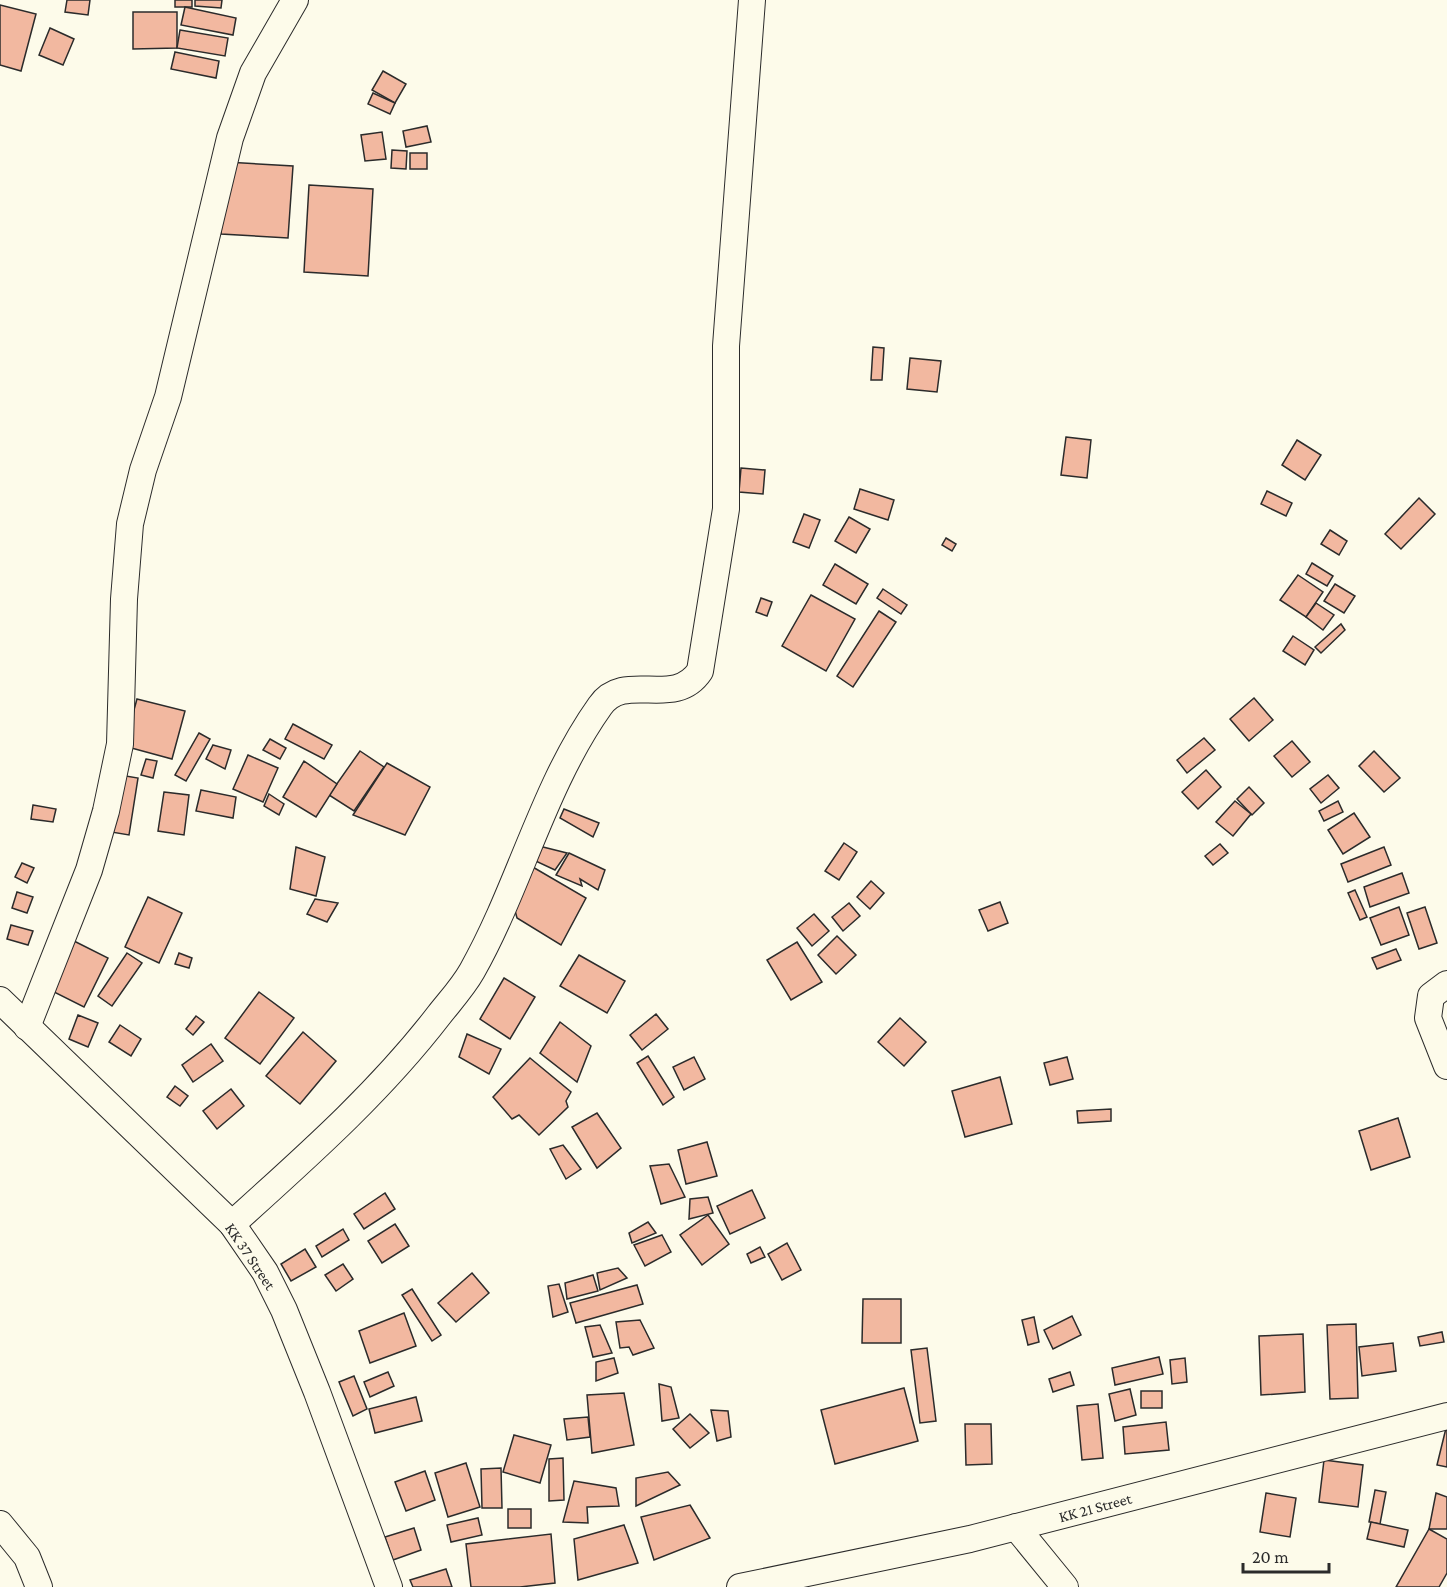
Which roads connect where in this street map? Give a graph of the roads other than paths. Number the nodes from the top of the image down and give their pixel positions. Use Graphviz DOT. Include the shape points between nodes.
graph roads {
  1 [pos="295,0"];
  2 [pos="752,0"];
  3 [pos="1447,984"];
  4 [pos="0,1000"];
  5 [pos="27,1027"];
  6 [pos="1447,1066"];
  7 [pos="232,1224"];
  8 [pos="1447,1416"];
  9 [pos="0,1524"];
  10 [pos="1016,1527"];
  11 [pos="39,1587"];
  12 [pos="389,1587"];
  13 [pos="740,1587"];
  14 [pos="1065,1587"];
  1 -- 5 [label="street" via="253,73 230,138 168,397 143,470 130,524 120,744 89,870"];
  2 -- 7 [label="street" via="726,346 726,509 700,671 692,684 681,689 626,690 601,704 562,772 508,899 471,973 419,1041 336,1130"];
  3 -- 6 [label="street" via="1431,996 1428,1018"];
  4 -- 5 [label="street, KK 37 Street"];
  5 -- 7 [label="street, KK 37 Street"];
  7 -- 12 [label="street, KK 37 Street" via="265,1272 284,1310"];
  8 -- 10 [label="street, KK 21 Street"];
  9 -- 11 [label="street" via="27,1557"];
  10 -- 13 [label="street, KK 21 Street"];
  10 -- 14 [label="street"];
}
